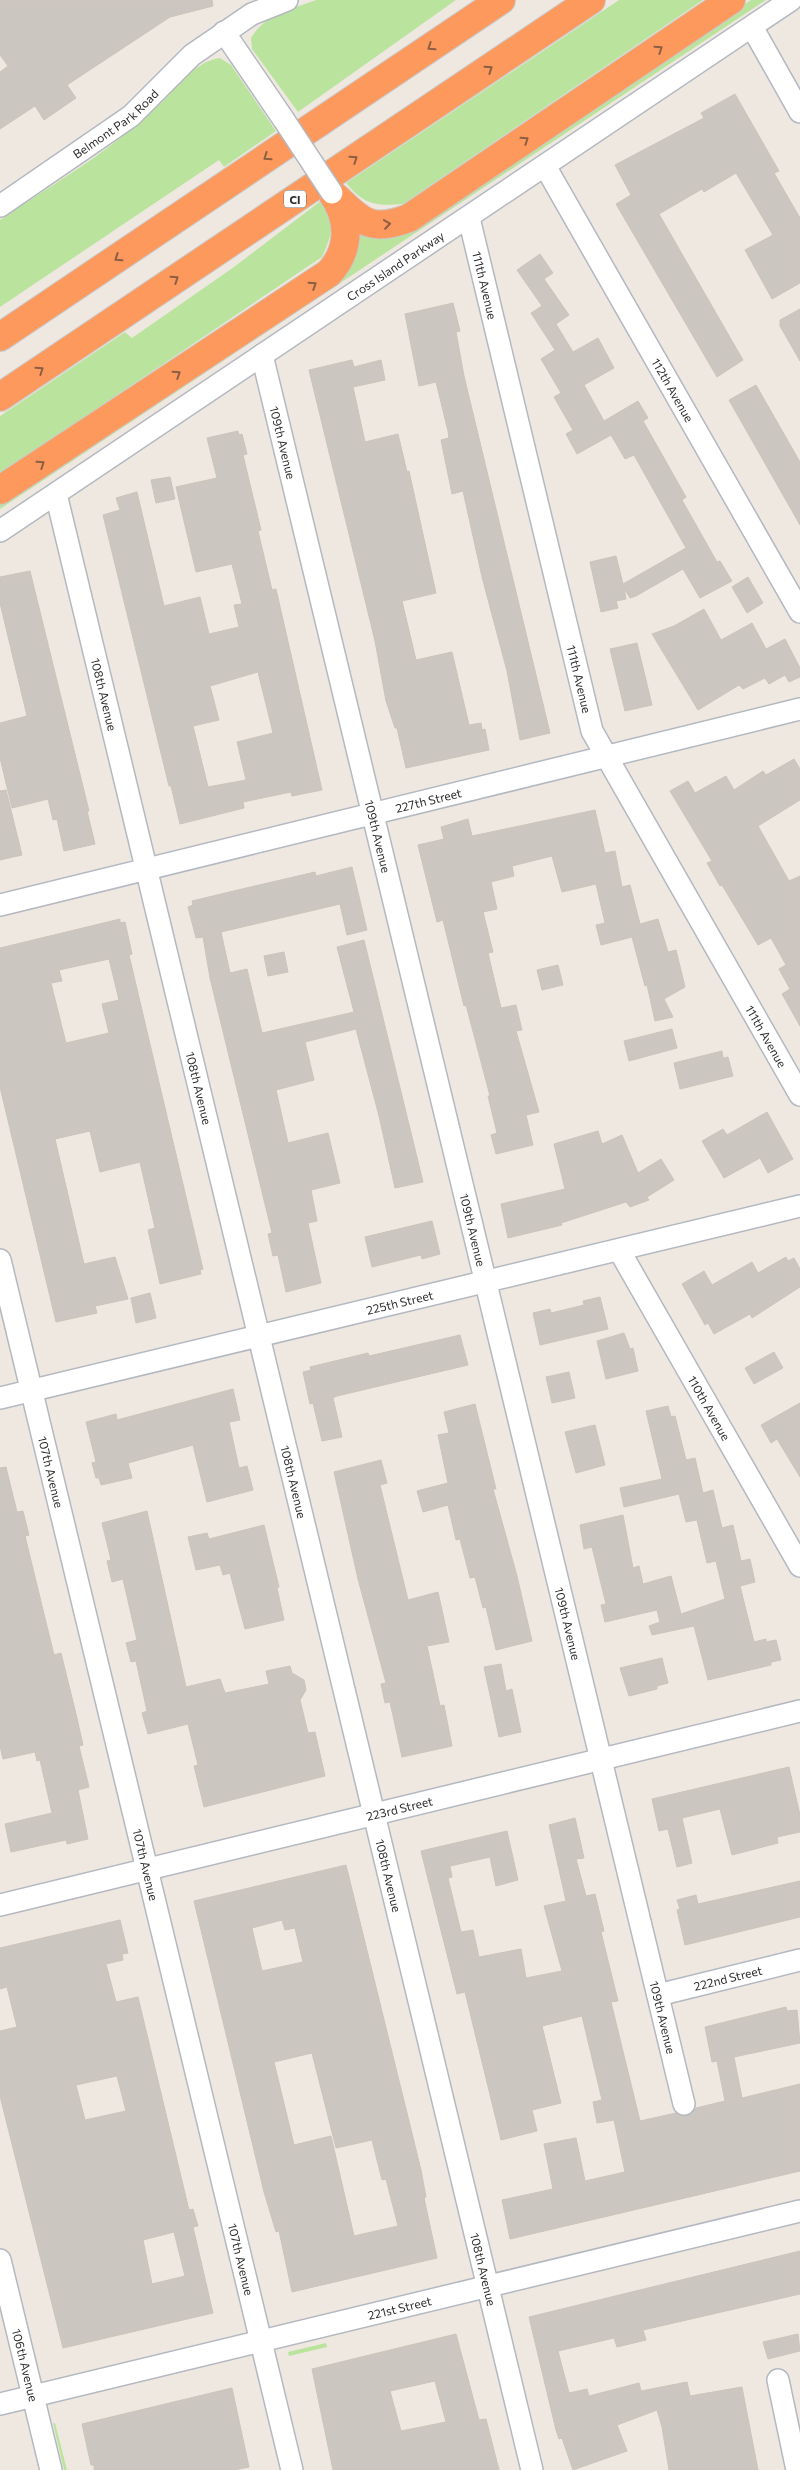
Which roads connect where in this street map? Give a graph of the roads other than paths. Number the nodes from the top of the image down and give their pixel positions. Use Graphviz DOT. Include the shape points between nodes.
graph roads {
  1 [pos="287,0"];
  2 [pos="501,0"];
  3 [pos="591,0"];
  4 [pos="731,0"];
  5 [pos="791,0"];
  6 [pos="752,27"];
  7 [pos="224,32"];
  8 [pos="800,112"];
  9 [pos="545,166"];
  10 [pos="332,193"];
  11 [pos="0,206"];
  12 [pos="469,218"];
  13 [pos="0,337"];
  14 [pos="262,355"];
  15 [pos="0,397"];
  16 [pos="0,490"];
  17 [pos="56,494"];
  18 [pos="0,531"];
  19 [pos="800,612"];
  20 [pos="800,710"];
  21 [pos="607,758"];
  22 [pos="373,815"];
  23 [pos="146,870"];
  24 [pos="0,905"];
  25 [pos="800,1095"];
  26 [pos="800,1206"];
  27 [pos="619,1250"];
  28 [pos="0,1260"];
  29 [pos="486,1283"];
  30 [pos="259,1338"];
  31 [pos="32,1390"];
  32 [pos="0,1398"];
  33 [pos="800,1566"];
  34 [pos="800,1711"];
  35 [pos="601,1760"];
  36 [pos="374,1814"];
  37 [pos="147,1869"];
  38 [pos="0,1905"];
  39 [pos="800,1960"];
  40 [pos="658,1995"];
  41 [pos="684,2104"];
  42 [pos="800,2210"];
  43 [pos="0,2260"];
  44 [pos="488,2287"];
  45 [pos="260,2340"];
  46 [pos="778,2380"];
  47 [pos="33,2396"];
  48 [pos="0,2404"];
  49 [pos="51,2470"];
  50 [pos="292,2470"];
  51 [pos="532,2470"];
  52 [pos="797,2470"];
  1 -- 7 [label="street, Belmont Park Road" via="252,14"];
  2 -- 13 [label="highway, one-way"];
  15 -- 3 [label="highway, CI, one-way"];
  10 -- 4 [label="highway, one-way" via="353,214 369,223 388,225 409,218"];
  5 -- 6 [label="street, Cross Island Parkway"];
  6 -- 8 [label="street"];
  6 -- 9 [label="street, Cross Island Parkway"];
  7 -- 10 [label="street, bridge"];
  7 -- 11 [label="street, Belmont Park Road" via="192,55 131,116"];
  9 -- 12 [label="street, Cross Island Parkway"];
  9 -- 19 [label="street, 112th Avenue"];
  16 -- 10 [label="highway, one-way" via="329,273 342,255 346,232 340,204"];
  12 -- 14 [label="street, Cross Island Parkway"];
  12 -- 21 [label="street, 111th Avenue" via="592,731"];
  14 -- 17 [label="street, Cross Island Parkway"];
  14 -- 22 [label="street, 109th Avenue"];
  17 -- 18 [label="street, Cross Island Parkway"];
  17 -- 23 [label="street, 108th Avenue"];
  20 -- 21 [label="street, 227th Street"];
  21 -- 22 [label="street, 227th Street"];
  21 -- 25 [label="street, 111th Avenue"];
  22 -- 23 [label="street, 227th Street"];
  22 -- 29 [label="street, 109th Avenue"];
  23 -- 24 [label="street, 227th Street"];
  23 -- 30 [label="street, 108th Avenue"];
  26 -- 27 [label="street, 225th Street"];
  27 -- 29 [label="street, 225th Street"];
  27 -- 33 [label="street, 110th Avenue"];
  28 -- 31 [label="street, 107th Avenue"];
  29 -- 30 [label="street, 225th Street"];
  29 -- 35 [label="street, 109th Avenue"];
  30 -- 31 [label="street, 225th Street"];
  30 -- 36 [label="street, 108th Avenue"];
  31 -- 32 [label="street, 225th Street"];
  31 -- 37 [label="street, 107th Avenue"];
  34 -- 35 [label="street, 223rd Street"];
  35 -- 36 [label="street, 223rd Street"];
  35 -- 40 [label="street, 109th Avenue"];
  36 -- 37 [label="street, 223rd Street"];
  36 -- 44 [label="street, 108th Avenue"];
  37 -- 38 [label="street, 223rd Street"];
  37 -- 45 [label="street, 107th Avenue"];
  39 -- 40 [label="street, 222nd Street"];
  40 -- 41 [label="street, 109th Avenue"];
  42 -- 44 [label="street, 221st Street"];
  43 -- 47 [label="street, 106th Avenue"];
  44 -- 45 [label="street, 221st Street"];
  44 -- 51 [label="street, 108th Avenue"];
  45 -- 47 [label="street, 221st Street"];
  45 -- 50 [label="street, 107th Avenue"];
  46 -- 52 [label="street"];
  47 -- 48 [label="street, 221st Street"];
  47 -- 49 [label="street, 106th Avenue"];
}
